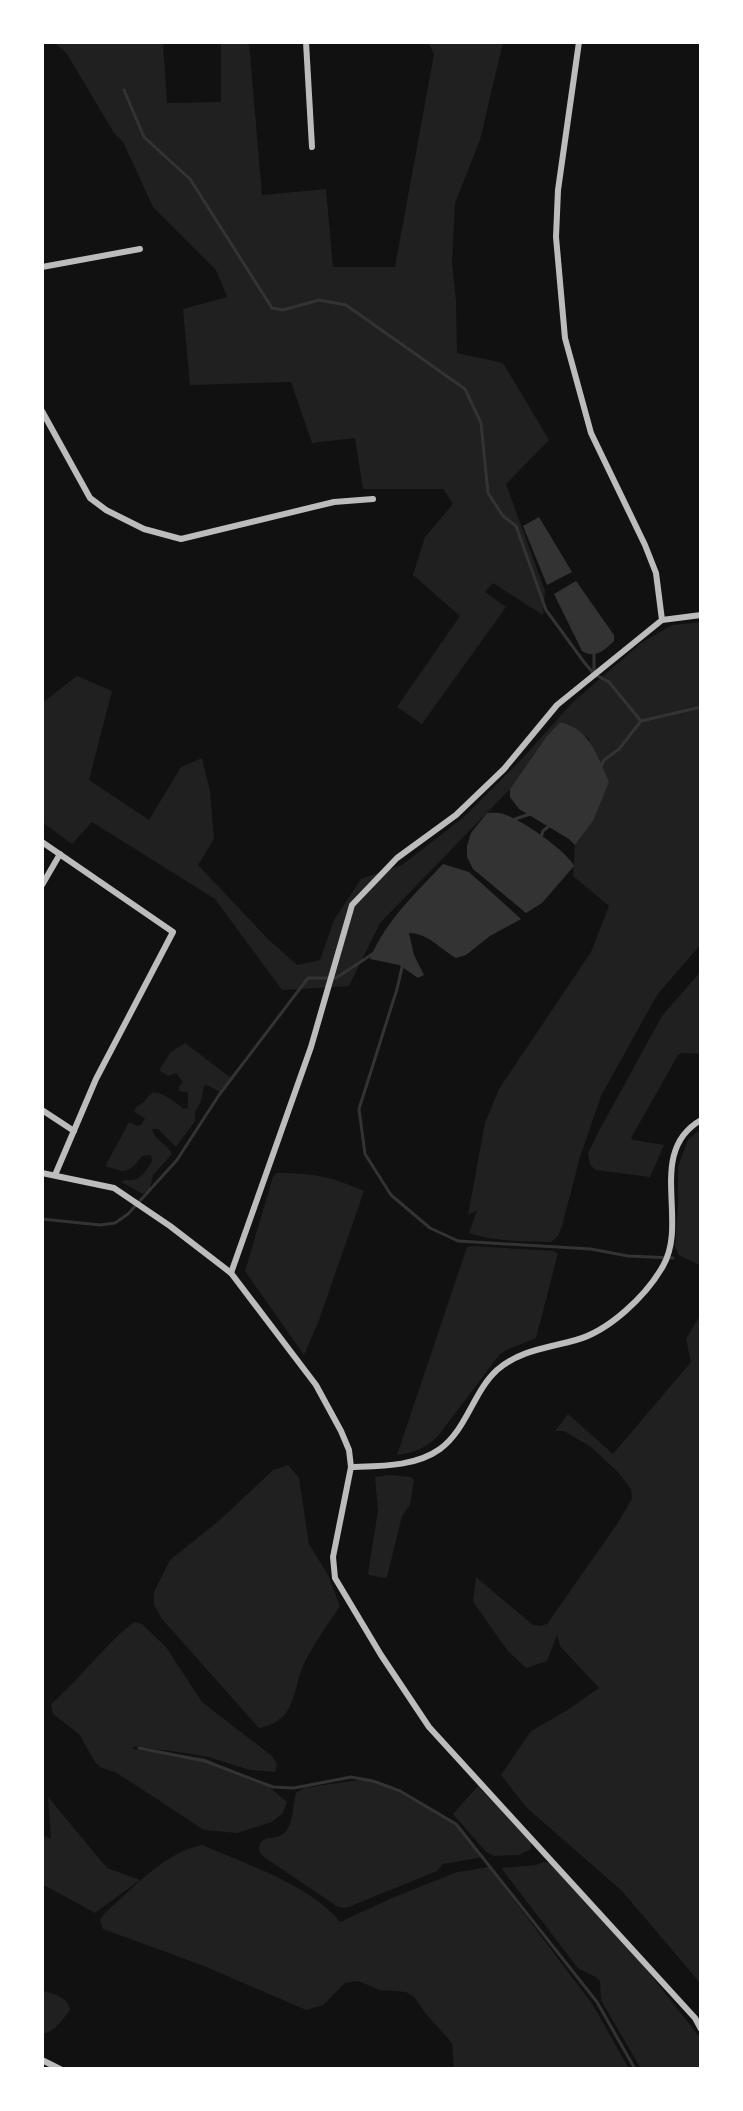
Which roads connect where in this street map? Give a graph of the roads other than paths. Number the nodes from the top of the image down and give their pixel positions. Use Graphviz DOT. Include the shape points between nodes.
graph roads {
  1 [pos="306,42"];
  2 [pos="579,42"];
  3 [pos="312,147"];
  4 [pos="140,249"];
  5 [pos="42,267"];
  6 [pos="42,411"];
  7 [pos="373,499"];
  8 [pos="701,615"];
  9 [pos="662,620"];
  10 [pos="42,842"];
  11 [pos="60,854"];
  12 [pos="42,885"];
  13 [pos="42,1110"];
  14 [pos="701,1120"];
  15 [pos="74,1131"];
  16 [pos="42,1173"];
  17 [pos="55,1175"];
  18 [pos="231,1273"];
  19 [pos="351,1467"];
  20 [pos="701,2029"];
  21 [pos="42,2060"];
  22 [pos="60,2069"];
  1 -- 3 [label="street"];
  2 -- 9 [label="street" via="558,190 556,237 565,338 591,433 656,573"];
  4 -- 5 [label="street"];
  6 -- 7 [label="street" via="90,498 144,529 181,539 334,502"];
  8 -- 9 [label="street"];
  9 -- 18 [label="street" via="557,705 494,778 456,815 397,858 352,905 311,1047"];
  10 -- 11 [label="street"];
  11 -- 12 [label="street"];
  11 -- 15 [label="street" via="173,932"];
  13 -- 15 [label="street"];
  14 -- 19 [label="street" via="686,1129 671,1166 669,1252 629,1307 600,1331 508,1362 486,1383 440,1448 404,1463"];
  15 -- 17 [label="street"];
  16 -- 17 [label="street"];
  17 -- 18 [label="street" via="114,1188"];
  18 -- 19 [label="street" via="316,1385 341,1431"];
  19 -- 20 [label="street" via="333,1557 335,1578 381,1655 429,1727"];
  21 -- 22 [label="street"];
}
